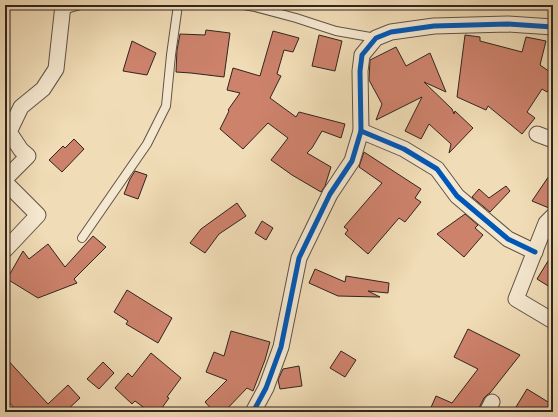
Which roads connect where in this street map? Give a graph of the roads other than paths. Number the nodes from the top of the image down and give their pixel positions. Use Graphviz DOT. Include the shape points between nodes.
graph roads {
  1 [pos="80,5"];
  2 [pos="178,5"];
  3 [pos="244,5"];
  4 [pos="63,7"];
  5 [pos="553,27"];
  6 [pos="376,38"];
  7 [pos="361,131"];
  8 [pos="537,134"];
  9 [pos="553,140"];
  10 [pos="5,180"];
  11 [pos="553,216"];
  12 [pos="82,238"];
  13 [pos="5,250"];
  14 [pos="535,252"];
  15 [pos="553,321"];
  16 [pos="253,412"];
  1 -- 4 [label="lane"];
  2 -- 12 [label="lane" via="166,106 148,144"];
  3 -- 6 [label="lane" via="255,6 336,31"];
  4 -- 10 [label="street" via="56,69 43,88 21,107 9,132 28,156"];
  5 -- 6 [label="street" via="508,24 434,26 391,32"];
  6 -- 7 [label="street" via="362,54"];
  7 -- 14 [label="street" via="404,149 437,169 457,196 508,239"];
  7 -- 16 [label="street" via="352,161 330,194 299,258 281,347 266,388"];
  8 -- 9 [label="street"];
  10 -- 13 [label="street" via="38,215"];
  11 -- 14 [label="street" via="546,223"];
  14 -- 15 [label="street" via="516,299"];
}
